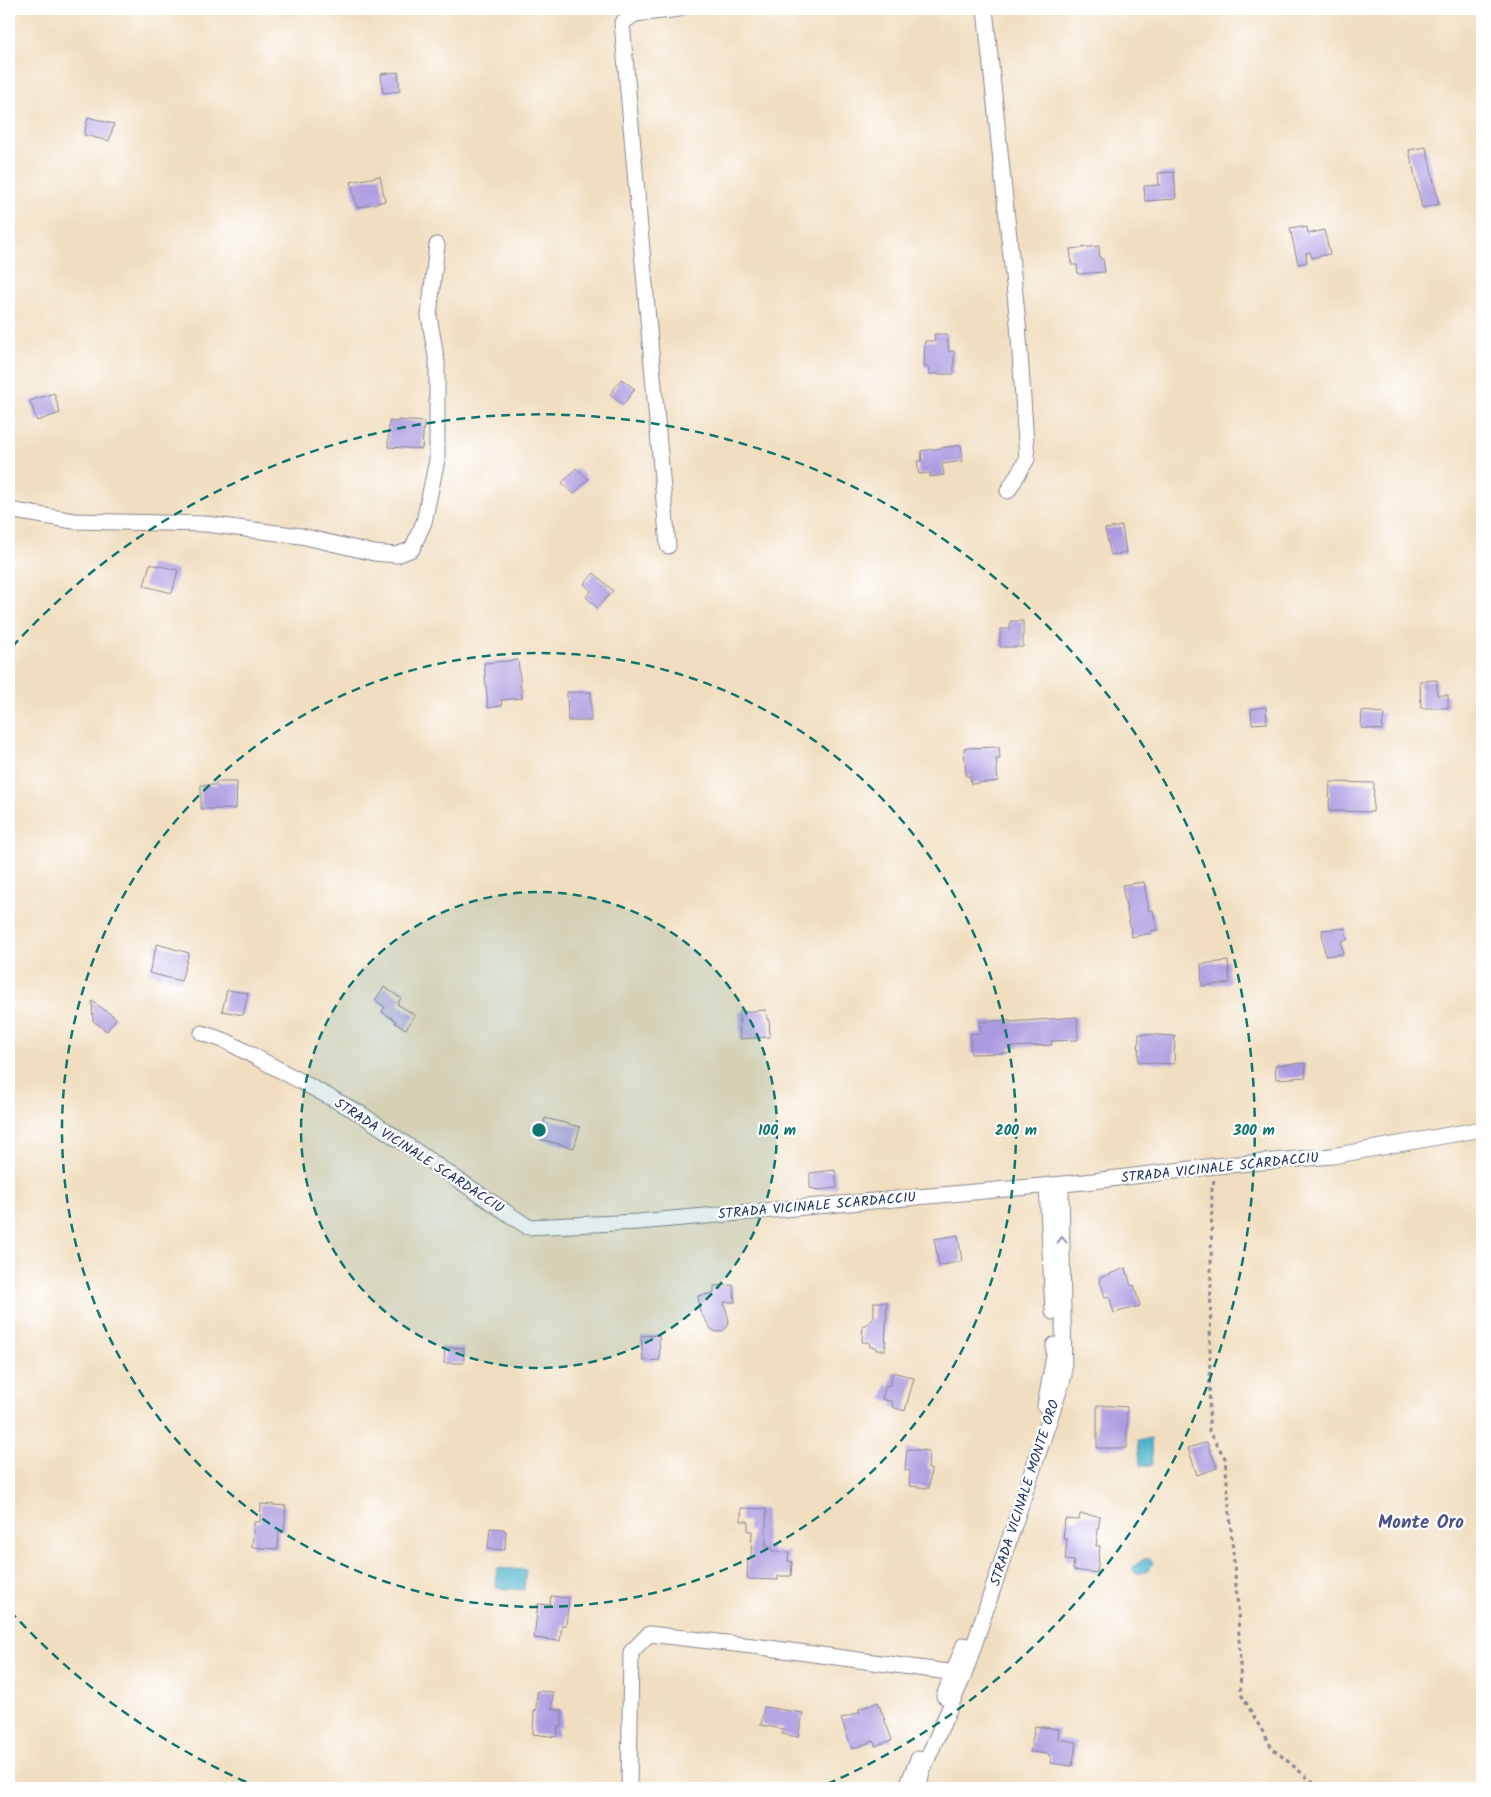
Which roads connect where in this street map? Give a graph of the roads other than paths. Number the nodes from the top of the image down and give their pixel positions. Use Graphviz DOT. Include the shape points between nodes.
graph roads {
  1 [pos="679,9"];
  2 [pos="985,9"];
  3 [pos="437,245"];
  4 [pos="1008,491"];
  5 [pos="9,510"];
  6 [pos="668,546"];
  7 [pos="202,1033"];
  8 [pos="1482,1129"];
  9 [pos="1054,1185"];
  10 [pos="959,1674"];
  11 [pos="629,1788"];
  12 [pos="906,1788"];
  13 [pos="919,1788"];
  1 -- 6 [label="street" via="634,14 622,23"];
  2 -- 4 [label="street" via="1018,323 1026,459"];
  3 -- 5 [label="street" via="429,316 437,362 437,460 424,522 412,549 397,555 374,553 301,536 206,524 74,522"];
  7 -- 9 [label="street, STRADA VICINALE SCARDACCIU" via="226,1041 361,1114 528,1227 638,1222"];
  8 -- 9 [label="street, STRADA VICINALE SCARDACCIU" via="1332,1156"];
  9 -- 10 [label="street, STRADA VICINALE MONTE ORO" via="1064,1376"];
  10 -- 11 [label="street" via="649,1634 631,1652"];
  10 -- 12 [label="street, STRADA VICINALE MONTE ORO"];
  10 -- 13 [label="street, STRADA VICINALE MONTE ORO" via="922,1771"];
}
